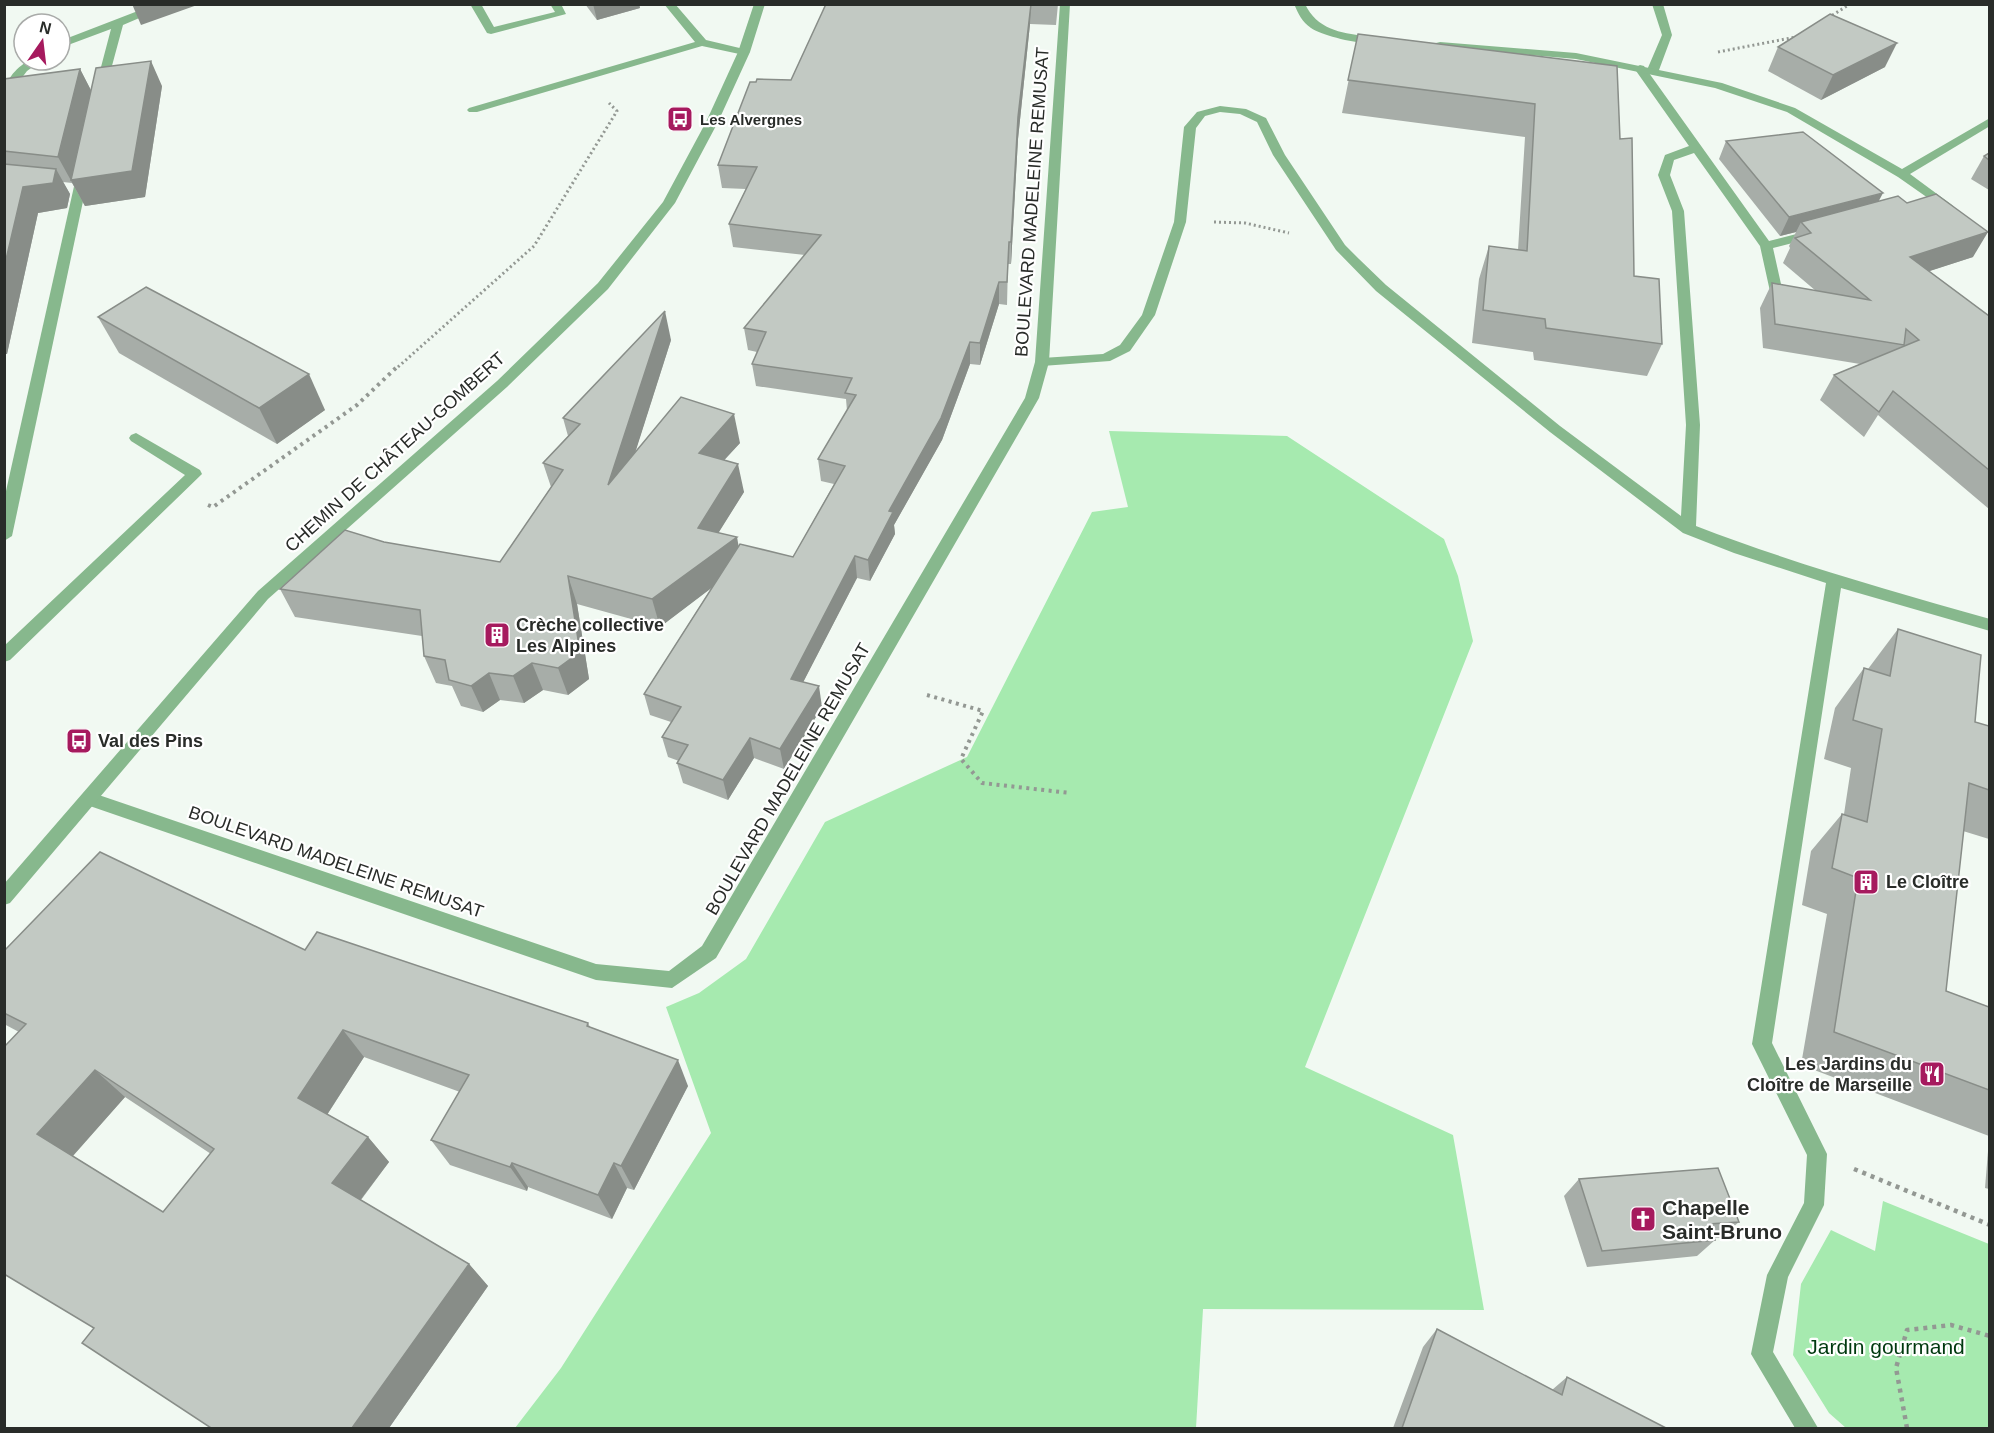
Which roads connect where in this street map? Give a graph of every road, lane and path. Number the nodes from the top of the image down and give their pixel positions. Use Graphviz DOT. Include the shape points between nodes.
graph roads {
  1 [pos="167,4"];
  2 [pos="475,4"];
  3 [pos="555,4"];
  4 [pos="669,4"];
  5 [pos="760,4"];
  6 [pos="1065,4"];
  7 [pos="1299,4"];
  8 [pos="1657,4"];
  9 [pos="1850,4"];
  10 [pos="1824,20"];
  11 [pos="118,23"];
  12 [pos="1798,36"];
  13 [pos="72,40"];
  14 [pos="1392,41"];
  15 [pos="702,43"];
  16 [pos="1427,44"];
  17 [pos="744,52"];
  18 [pos="1646,69"];
  19 [pos="20,72"];
  20 [pos="1676,75"];
  21 [pos="583,79"];
  22 [pos="4,94"];
  23 [pos="99,98"];
  24 [pos="473,110"];
  25 [pos="1989,121"];
  26 [pos="1696,148"];
  27 [pos="87,155"];
  28 [pos="1902,174"];
  29 [pos="1954,213"];
  30 [pos="1180,222"];
  31 [pos="1823,231"];
  32 [pos="1766,246"];
  33 [pos="1340,247"];
  34 [pos="1779,302"];
  35 [pos="1042,362"];
  36 [pos="136,438"];
  37 [pos="177,491"];
  38 [pos="1688,529"];
  39 [pos="4,536"];
  40 [pos="1834,580"];
  41 [pos="1989,625"];
  42 [pos="4,656"];
  43 [pos="927,695"];
  44 [pos="1070,793"];
  45 [pos="90,799"];
  46 [pos="7,890"];
  47 [pos="1817,1154"];
  48 [pos="1989,1226"];
  49 [pos="1989,1336"];
  50 [pos="1807,1428"];
  51 [pos="1907,1428"];
  1 -- 11 [label="street"];
  2 -- 3 [label="street" via="490,31 561,14"];
  4 -- 15 [label="street"];
  5 -- 17 [label="street, CHEMIN DE CHÂTEAU-GOMBERT"];
  6 -- 35 [label="street, BOULEVARD MADELEINE REMUSAT"];
  7 -- 14 [label="street" via="1308,21 1323,30"];
  8 -- 18 [label="street" via="1667,35"];
  9 -- 10 [label="path"];
  11 -- 13 [label="street"];
  11 -- 23 [label="street"];
  12 -- 20 [label="path" via="1679,60"];
  15 -- 17 [label="street"];
  15 -- 21 [label="street"];
  16 -- 18 [label="street" via="1576,56"];
  17 -- 45 [label="street, CHEMIN DE CHÂTEAU-GOMBERT" via="669,203 603,286 502,384 263,595"];
  18 -- 20 [label="street"];
  18 -- 26 [label="street"];
  19 -- 22 [label="street"];
  20 -- 28 [label="street" via="1791,110"];
  21 -- 24 [label="street"];
  21 -- 37 [label="path" via="617,111 534,246 357,405 213,507"];
  25 -- 28 [label="street"];
  26 -- 32 [label="street"];
  26 -- 38 [label="street" via="1669,158 1664,175 1678,211 1692,413"];
  27 -- 39 [label="street" via="74,188"];
  28 -- 29 [label="street"];
  30 -- 33 [label="path" via="1245,223"];
  30 -- 33 [label="street" via="1190,127 1201,114 1220,109 1242,111 1262,120 1279,155"];
  30 -- 35 [label="street" via="1148,315 1125,348 1106,358"];
  31 -- 32 [label="street"];
  32 -- 34 [label="street"];
  33 -- 38 [label="street" via="1381,288 1555,429"];
  35 -- 45 [label="street, BOULEVARD MADELEINE REMUSAT" via="1032,398 1012,434 709,952 672,980 596,972"];
  36 -- 37 [label="street" via="195,474"];
  37 -- 42 [label="street"];
  38 -- 40 [label="street"];
  40 -- 41 [label="street"];
  40 -- 47 [label="street" via="1762,1044"];
  43 -- 44 [label="path" via="983,711 961,759 982,783"];
  45 -- 46 [label="street, CHEMIN DE CHÂTEAU-GOMBERT"];
  47 -- 48 [label="path"];
  47 -- 50 [label="street" via="1814,1205 1778,1275 1762,1354"];
  49 -- 51 [label="path" via="1951,1325 1907,1330 1896,1368"];
}
